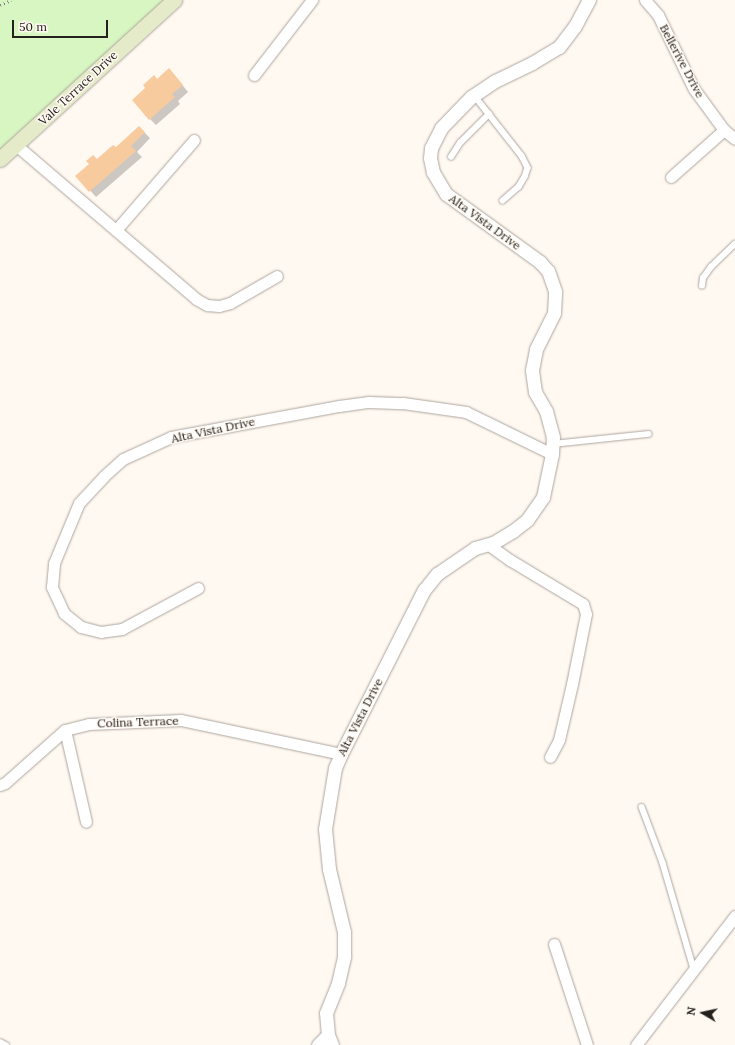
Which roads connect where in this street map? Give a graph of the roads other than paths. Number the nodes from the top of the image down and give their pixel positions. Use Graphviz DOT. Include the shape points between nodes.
graph roads {
  1 [pos="174,0"];
  2 [pos="312,0"];
  3 [pos="589,0"];
  4 [pos="645,0"];
  5 [pos="254,75"];
  6 [pos="474,95"];
  7 [pos="488,114"];
  8 [pos="724,130"];
  9 [pos="735,139"];
  10 [pos="194,140"];
  11 [pos="16,145"];
  12 [pos="451,157"];
  13 [pos="0,159"];
  14 [pos="671,177"];
  15 [pos="503,201"];
  16 [pos="116,230"];
  17 [pos="735,244"];
  18 [pos="277,276"];
  19 [pos="702,286"];
  20 [pos="648,434"];
  21 [pos="552,449"];
  22 [pos="488,545"];
  23 [pos="198,588"];
  24 [pos="65,730"];
  25 [pos="341,754"];
  26 [pos="550,757"];
  27 [pos="0,785"];
  28 [pos="642,807"];
  29 [pos="86,822"];
  30 [pos="735,916"];
  31 [pos="554,944"];
  32 [pos="694,969"];
  33 [pos="330,1040"];
  34 [pos="0,1042"];
  35 [pos="6,1045"];
  36 [pos="318,1045"];
  37 [pos="587,1045"];
  38 [pos="636,1045"];
  1 -- 11 [label="main road, Vale Terrace Drive"];
  2 -- 5 [label="street"];
  3 -- 6 [label="street, Alta Vista Drive" via="575,26 558,47"];
  4 -- 8 [label="street, Bellerive Drive" via="658,15 694,89"];
  6 -- 7 [label="lane"];
  6 -- 21 [label="street, Alta Vista Drive" via="450,118 434,139 430,158 433,172 446,194 540,262 548,271 555,291 554,313 536,349 532,370 535,392 546,411 553,437"];
  7 -- 12 [label="lane" via="460,143"];
  7 -- 15 [label="lane" via="522,156 528,168 519,187"];
  8 -- 9 [label="street, Bellerive Drive"];
  8 -- 14 [label="street"];
  10 -- 16 [label="street"];
  11 -- 13 [label="main road, Vale Terrace Drive"];
  11 -- 16 [label="street"];
  16 -- 18 [label="street" via="196,299 207,305 219,306 230,303"];
  17 -- 19 [label="lane" via="711,267 703,278"];
  20 -- 21 [label="lane"];
  21 -- 22 [label="street, Alta Vista Drive" via="543,496 527,520"];
  21 -- 23 [label="street, Alta Vista Drive" via="466,412 403,403 369,402 339,406 172,437 123,459 79,503 54,564 52,587 64,613 81,627 101,632 122,629"];
  22 -- 25 [label="street, Alta Vista Drive" via="476,548 437,574 424,590"];
  22 -- 26 [label="street" via="583,604 586,614 559,740"];
  24 -- 25 [label="street, Colina Terrace" via="90,724 181,720"];
  24 -- 27 [label="street, Colina Terrace"];
  24 -- 29 [label="street"];
  25 -- 33 [label="street, Alta Vista Drive" via="335,768 326,829 329,869 344,932 344,956 338,983 326,1013"];
  28 -- 32 [label="lane" via="663,863"];
  30 -- 32 [label="street"];
  31 -- 37 [label="street"];
  32 -- 38 [label="street"];
  33 -- 36 [label="street"];
  34 -- 35 [label="lane"];
}
